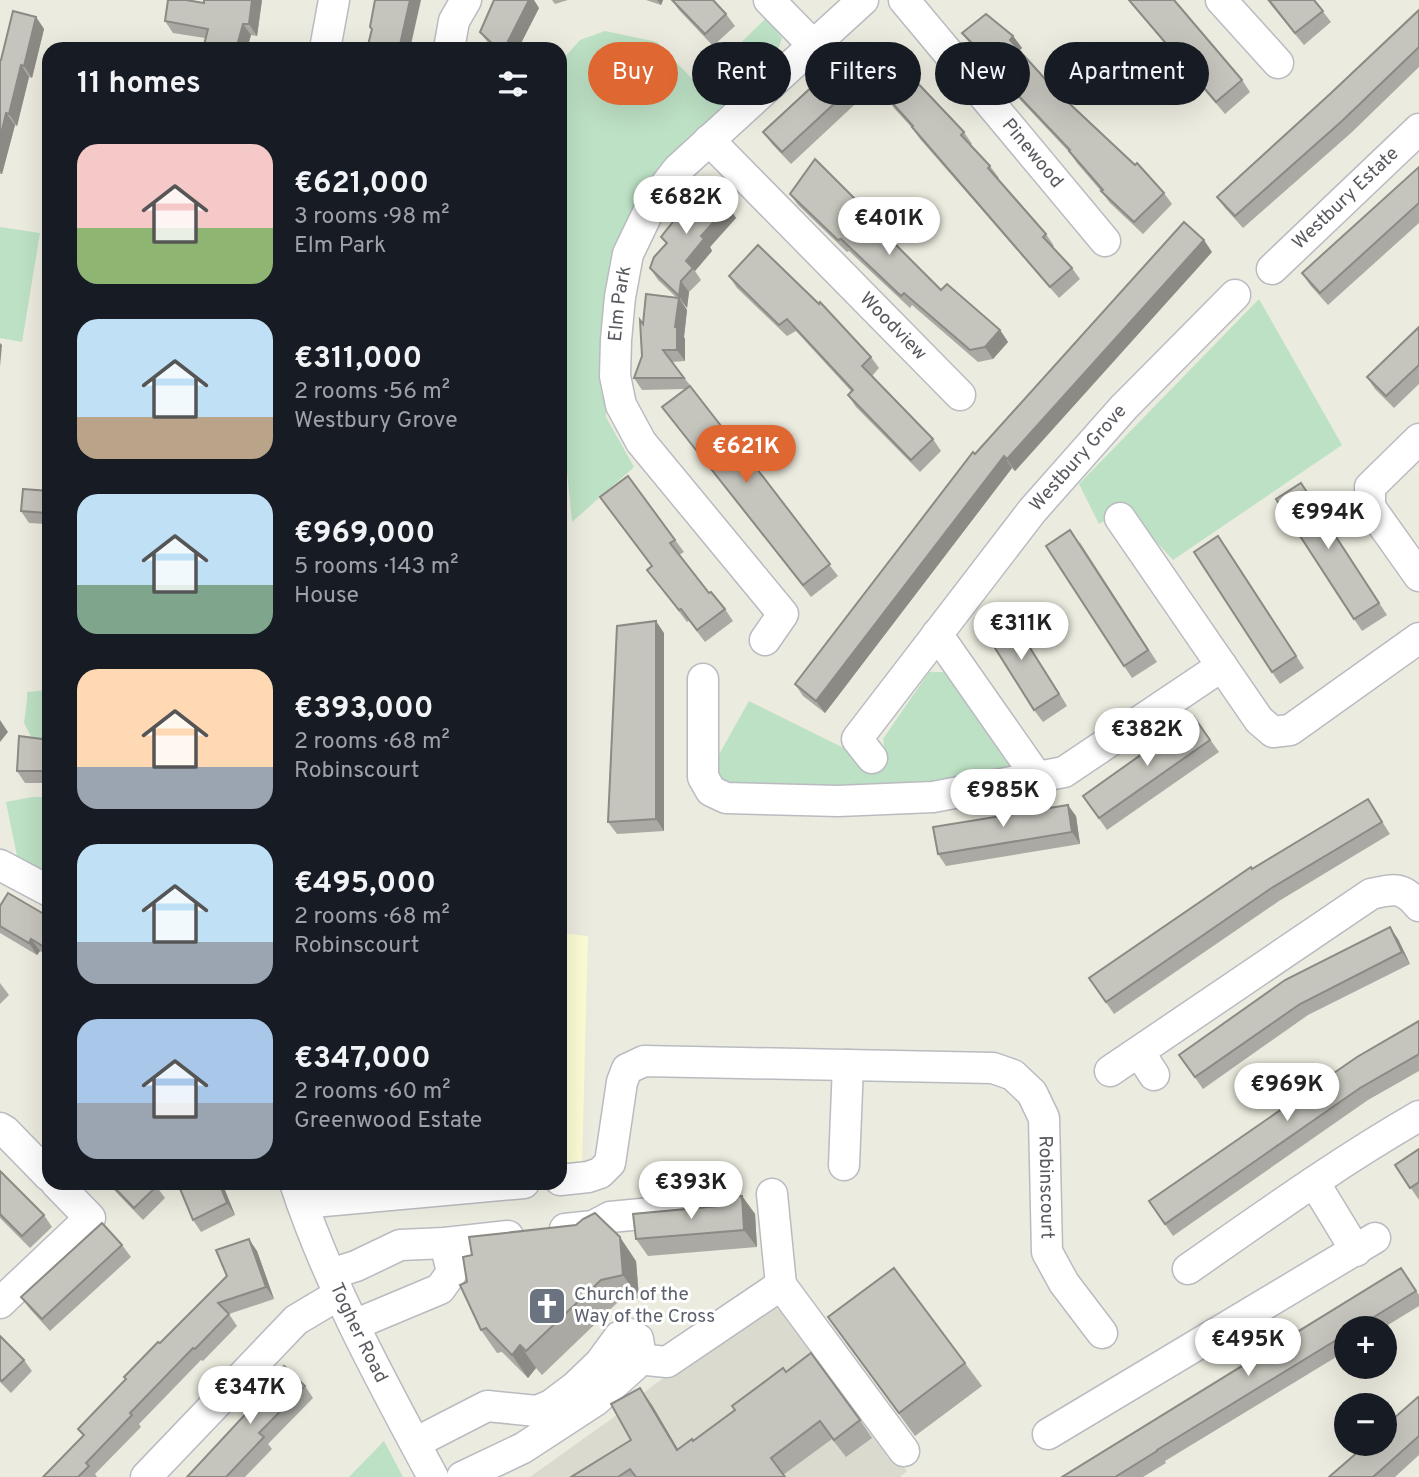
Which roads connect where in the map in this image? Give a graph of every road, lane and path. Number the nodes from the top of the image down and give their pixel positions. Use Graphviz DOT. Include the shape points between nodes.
graph roads {
  1 [pos="334,0"];
  2 [pos="466,0"];
  3 [pos="769,0"];
  4 [pos="863,0"];
  5 [pos="904,0"];
  6 [pos="1221,0"];
  7 [pos="326,42"];
  8 [pos="450,42"];
  9 [pos="810,42"];
  10 [pos="816,42"];
  11 [pos="805,52"];
  12 [pos="1278,63"];
  13 [pos="1419,129"];
  14 [pos="709,140"];
  15 [pos="1105,242"];
  16 [pos="1272,269"];
  17 [pos="1235,295"];
  18 [pos="960,395"];
  19 [pos="1416,451"];
  20 [pos="1120,518"];
  21 [pos="1419,576"];
  22 [pos="937,634"];
  23 [pos="1419,638"];
  24 [pos="765,640"];
  25 [pos="1222,666"];
  26 [pos="703,679"];
  27 [pos="872,758"];
  28 [pos="1037,777"];
  29 [pos="2,871"];
  30 [pos="42,888"];
  31 [pos="1419,906"];
  32 [pos="848,1065"];
  33 [pos="1110,1071"];
  34 [pos="1419,1116"];
  35 [pos="0,1129"];
  36 [pos="844,1165"];
  37 [pos="42,1169"];
  38 [pos="567,1179"];
  39 [pos="1314,1181"];
  40 [pos="63,1190"];
  41 [pos="366,1190"];
  42 [pos="299,1193"];
  43 [pos="772,1194"];
  44 [pos="703,1208"];
  45 [pos="445,1244"];
  46 [pos="1188,1269"];
  47 [pos="335,1284"];
  48 [pos="781,1285"];
  49 [pos="0,1303"];
  50 [pos="354,1325"];
  51 [pos="1102,1333"];
  52 [pos="637,1359"];
  53 [pos="1048,1434"];
  54 [pos="415,1443"];
  55 [pos="904,1451"];
  56 [pos="146,1477"];
  57 [pos="433,1477"];
  58 [pos="462,1477"];
  1 -- 7 [label="street"];
  2 -- 8 [label="street" via="454,21"];
  3 -- 9 [label="street"];
  4 -- 10 [label="street, Elm Park"];
  5 -- 15 [label="street, Pinewood"];
  6 -- 12 [label="street"];
  11 -- 14 [label="street, Elm Park"];
  13 -- 16 [label="street, Westbury Estate"];
  14 -- 18 [label="street, Woodview"];
  14 -- 24 [label="street, Elm Park" via="654,200 628,254 615,376 621,405 641,442 783,614"];
  17 -- 22 [label="street, Westbury Grove" via="1124,407 1032,511"];
  19 -- 21 [label="street" via="1370,487 1370,507"];
  20 -- 25 [label="street"];
  22 -- 27 [label="street, Westbury Grove" via="857,739"];
  22 -- 28 [label="street"];
  23 -- 25 [label="street" via="1290,730 1273,732 1259,720"];
  25 -- 28 [label="street" via="1064,772"];
  26 -- 28 [label="street" via="703,776 711,791 726,798 838,801 933,797"];
  29 -- 30 [label="street"];
  31 -- 33 [label="street" via="1410,895 1394,889 1371,894 1146,1063"];
  32 -- 36 [label="street"];
  32 -- 38 [label="street, Robinscourt" via="644,1062 627,1069 622,1082 610,1163 600,1173"];
  32 -- 51 [label="street, Robinscourt" via="993,1068 1013,1075 1032,1093 1044,1118 1047,1252 1063,1283"];
  34 -- 39 [label="street"];
  35 -- 37 [label="street"];
  39 -- 46 [label="street"];
  39 -- 53 [label="street" via="1366,1245"];
  40 -- 49 [label="street" via="90,1218"];
  41 -- 42 [label="street"];
  42 -- 47 [label="street, Togher Road"];
  43 -- 48 [label="street"];
  44 -- 45 [label="street" via="610,1217 593,1226"];
  45 -- 47 [label="street" via="400,1245 356,1266"];
  45 -- 50 [label="street" via="452,1272 440,1289"];
  47 -- 50 [label="street, Togher Road"];
  47 -- 56 [label="street"];
  48 -- 52 [label="street" via="667,1362"];
  48 -- 55 [label="street"];
  50 -- 54 [label="street, Togher Road"];
  52 -- 54 [label="street" via="638,1339 630,1334 619,1337 600,1363 551,1405 537,1411 487,1406"];
  52 -- 58 [label="street" via="595,1401 523,1448"];
  54 -- 57 [label="street, Togher Road"];
}
